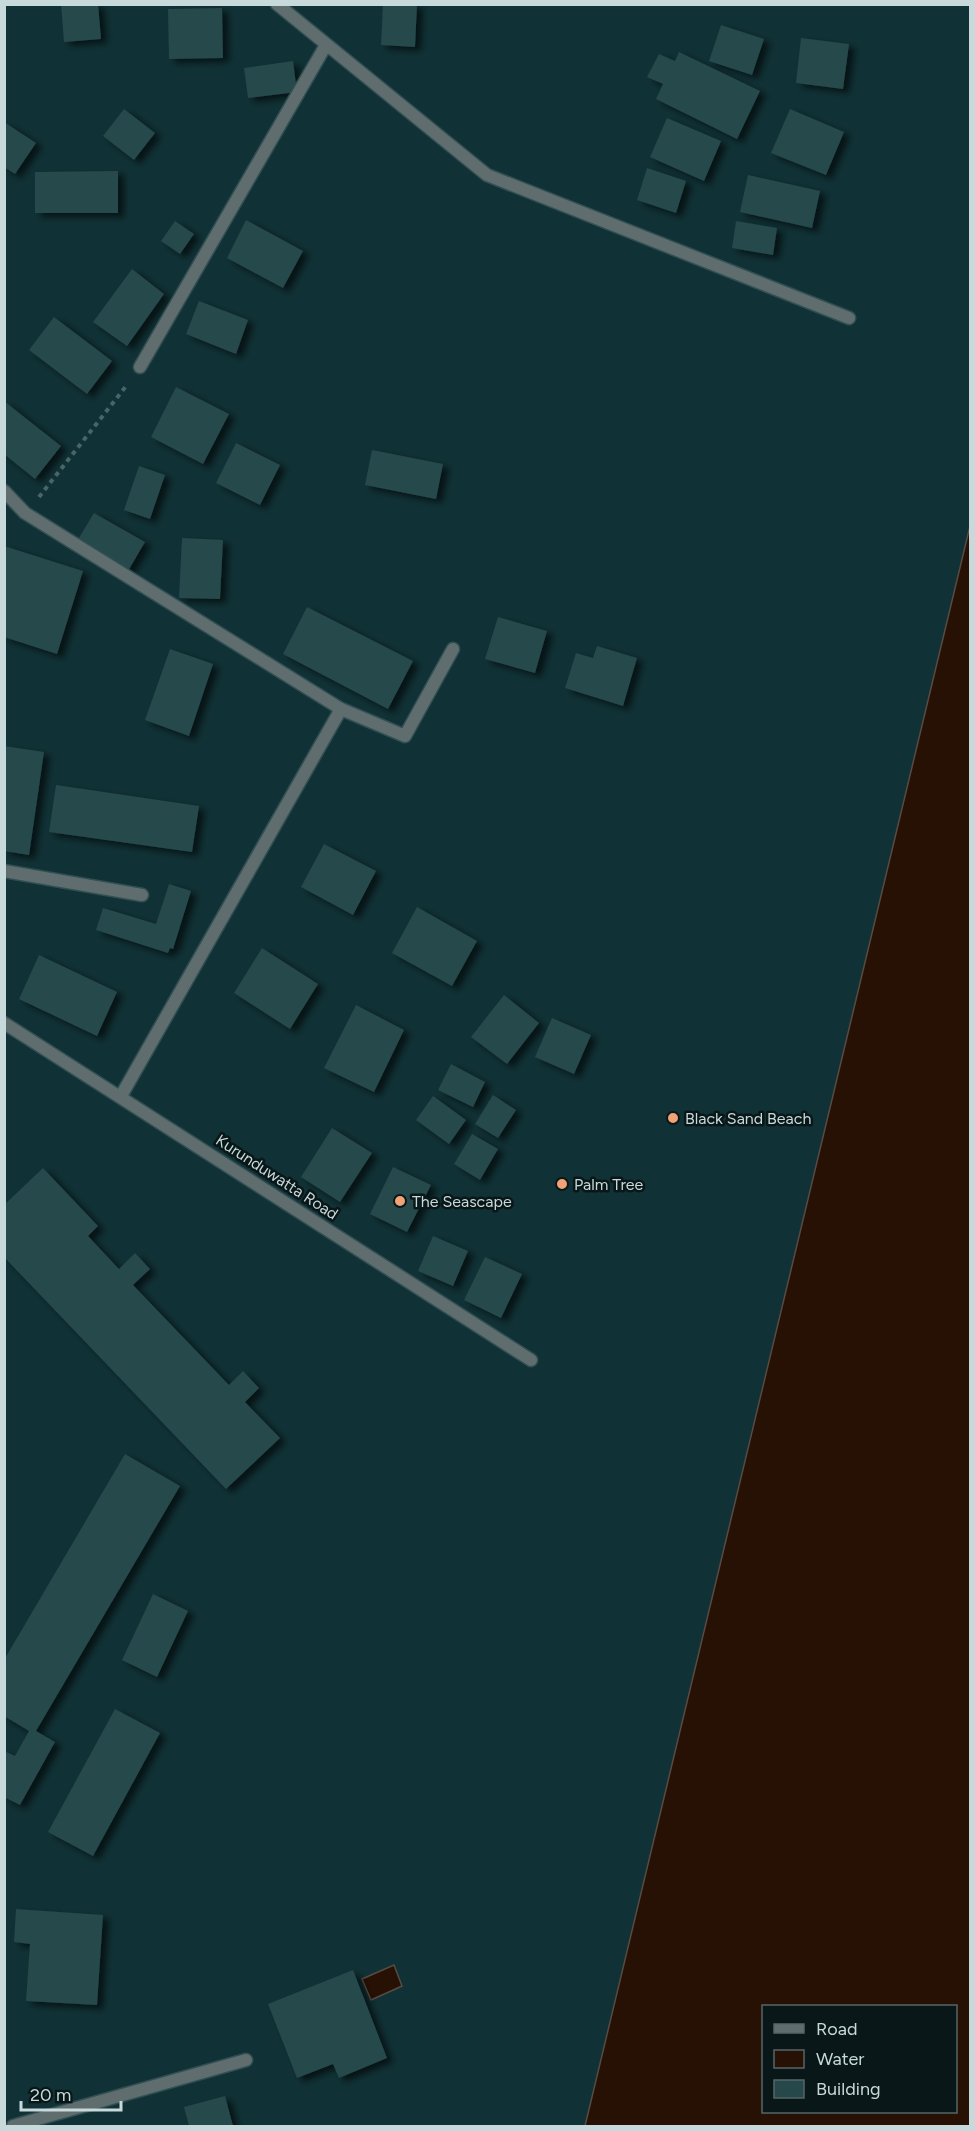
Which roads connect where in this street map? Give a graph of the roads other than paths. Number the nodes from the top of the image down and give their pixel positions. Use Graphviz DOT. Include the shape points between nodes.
graph roads {
  1 [pos="277,4"];
  2 [pos="326,45"];
  3 [pos="849,318"];
  4 [pos="140,367"];
  5 [pos="4,492"];
  6 [pos="453,649"];
  7 [pos="341,709"];
  8 [pos="4,872"];
  9 [pos="142,895"];
  10 [pos="4,1023"];
  11 [pos="121,1096"];
  12 [pos="531,1360"];
  13 [pos="246,2060"];
  14 [pos="13,2127"];
  1 -- 2 [label="street"];
  2 -- 3 [label="street" via="486,175"];
  2 -- 4 [label="street"];
  5 -- 7 [label="street" via="26,513"];
  6 -- 7 [label="street" via="405,736"];
  7 -- 11 [label="street"];
  8 -- 9 [label="street"];
  10 -- 11 [label="street, Kurunduwatta Road"];
  11 -- 12 [label="street, Kurunduwatta Road"];
  13 -- 14 [label="street"];
}
